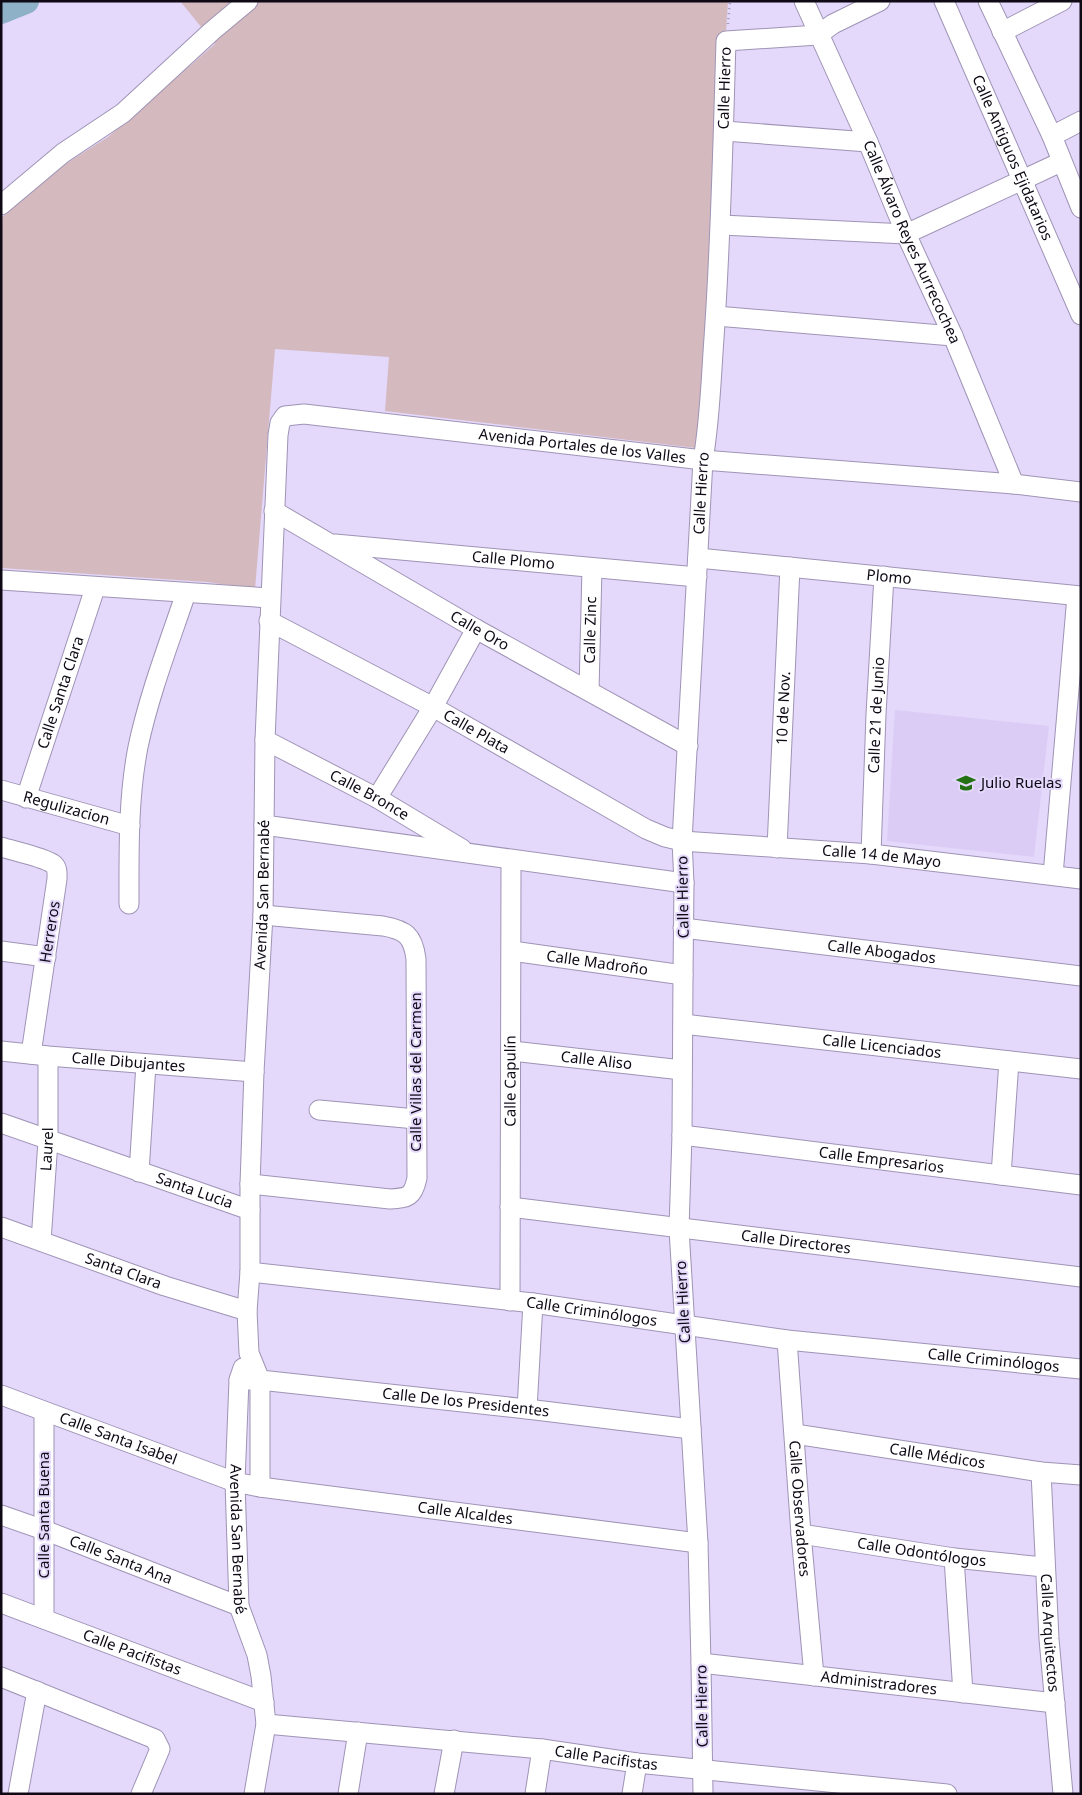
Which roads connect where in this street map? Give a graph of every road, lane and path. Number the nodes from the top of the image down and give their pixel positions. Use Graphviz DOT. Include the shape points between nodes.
graph roads {
  1 [pos="248,1"];
  2 [pos="730,1"];
  3 [pos="804,1"];
  4 [pos="880,1"];
  5 [pos="944,1"];
  6 [pos="988,1"];
  7 [pos="1062,1"];
  8 [pos="1002,32"];
  9 [pos="818,35"];
  10 [pos="726,41"];
  11 [pos="1081,121"];
  12 [pos="724,131"];
  13 [pos="1052,136"];
  14 [pos="868,142"];
  15 [pos="1061,162"];
  16 [pos="1021,180"];
  17 [pos="1,205"];
  18 [pos="1081,208"];
  19 [pos="721,225"];
  20 [pos="906,234"];
  21 [pos="1081,315"];
  22 [pos="716,316"];
  23 [pos="953,336"];
  24 [pos="278,435"];
  25 [pos="703,460"];
  26 [pos="1014,484"];
  27 [pos="1081,492"];
  28 [pos="274,511"];
  29 [pos="329,544"];
  30 [pos="698,558"];
  31 [pos="790,567"];
  32 [pos="592,568"];
  33 [pos="884,576"];
  34 [pos="697,577"];
  35 [pos="1,580"];
  36 [pos="95,588"];
  37 [pos="186,593"];
  38 [pos="1079,596"];
  39 [pos="270,598"];
  40 [pos="269,621"];
  41 [pos="476,629"];
  42 [pos="589,691"];
  43 [pos="433,707"];
  44 [pos="265,740"];
  45 [pos="688,746"];
  46 [pos="1,790"];
  47 [pos="26,798"];
  48 [pos="378,798"];
  49 [pos="264,825"];
  50 [pos="130,826"];
  51 [pos="682,841"];
  52 [pos="1,847"];
  53 [pos="777,848"];
  54 [pos="470,854"];
  55 [pos="871,854"];
  56 [pos="511,861"];
  57 [pos="1053,875"];
  58 [pos="1081,879"];
  59 [pos="684,883"];
  60 [pos="129,904"];
  61 [pos="263,915"];
  62 [pos="683,928"];
  63 [pos="1,951"];
  64 [pos="512,951"];
  65 [pos="46,957"];
  66 [pos="683,975"];
  67 [pos="1081,976"];
  68 [pos="683,1024"];
  69 [pos="1,1051"];
  70 [pos="512,1051"];
  71 [pos="39,1055"];
  72 [pos="1009,1061"];
  73 [pos="146,1064"];
  74 [pos="1081,1069"];
  75 [pos="682,1070"];
  76 [pos="254,1072"];
  77 [pos="319,1110"];
  78 [pos="416,1119"];
  79 [pos="1,1123"];
  80 [pos="682,1135"];
  81 [pos="48,1141"];
  82 [pos="139,1172"];
  83 [pos="1002,1175"];
  84 [pos="250,1184"];
  85 [pos="1081,1185"];
  86 [pos="510,1207"];
  87 [pos="250,1210"];
  88 [pos="1,1226"];
  89 [pos="679,1229"];
  90 [pos="41,1241"];
  91 [pos="250,1272"];
  92 [pos="1081,1278"];
  93 [pos="510,1301"];
  94 [pos="533,1303"];
  95 [pos="247,1312"];
  96 [pos="685,1325"];
  97 [pos="787,1340"];
  98 [pos="249,1353"];
  99 [pos="1081,1369"];
  100 [pos="239,1380"];
  101 [pos="260,1380"];
  102 [pos="1,1395"];
  103 [pos="526,1409"];
  104 [pos="44,1412"];
  105 [pos="691,1429"];
  106 [pos="794,1434"];
  107 [pos="1041,1472"];
  108 [pos="1081,1475"];
  109 [pos="235,1482"];
  110 [pos="260,1487"];
  111 [pos="1,1515"];
  112 [pos="44,1530"];
  113 [pos="801,1534"];
  114 [pos="698,1543"];
  115 [pos="954,1558"];
  116 [pos="1044,1567"];
  117 [pos="1,1603"];
  118 [pos="239,1606"];
  119 [pos="44,1619"];
  120 [pos="702,1663"];
  121 [pos="814,1676"];
  122 [pos="1,1677"];
  123 [pos="37,1690"];
  124 [pos="963,1693"];
  125 [pos="264,1702"];
  126 [pos="1055,1703"];
  127 [pos="266,1724"];
  128 [pos="358,1732"];
  129 [pos="454,1740"];
  130 [pos="542,1750"];
  131 [pos="637,1763"];
  132 [pos="703,1769"];
  133 [pos="18,1794"];
  134 [pos="141,1794"];
  135 [pos="254,1794"];
  136 [pos="348,1794"];
  137 [pos="444,1794"];
  138 [pos="535,1794"];
  139 [pos="632,1794"];
  140 [pos="703,1794"];
  141 [pos="947,1794"];
  142 [pos="1063,1794"];
  1 -- 17 [label="street" via="123,112 63,154"];
  2 -- 10 [label="path, Calle Hierro"];
  3 -- 9 [label="street, Calle Álvaro Reyes Aurrecochea"];
  4 -- 9 [label="street"];
  5 -- 16 [label="street, Calle Antiguos Ejidatarios"];
  6 -- 8 [label="street"];
  7 -- 8 [label="street"];
  8 -- 13 [label="street"];
  9 -- 10 [label="street"];
  9 -- 14 [label="street, Calle Álvaro Reyes Aurrecochea"];
  10 -- 12 [label="street, Calle Hierro"];
  11 -- 13 [label="street"];
  12 -- 14 [label="street"];
  12 -- 19 [label="street, Calle Hierro"];
  13 -- 15 [label="street"];
  14 -- 20 [label="street, Calle Álvaro Reyes Aurrecochea"];
  15 -- 16 [label="street"];
  15 -- 18 [label="street"];
  16 -- 20 [label="street"];
  16 -- 21 [label="street, Calle Antiguos Ejidatarios"];
  19 -- 20 [label="street"];
  19 -- 22 [label="street, Calle Hierro"];
  20 -- 23 [label="street, Calle Álvaro Reyes Aurrecochea"];
  22 -- 23 [label="street"];
  22 -- 25 [label="street, Calle Hierro"];
  23 -- 26 [label="street, Calle Álvaro Reyes Aurrecochea"];
  24 -- 25 [label="street, Avenida Portales de los Valles" via="280,423 286,416 304,414"];
  24 -- 28 [label="street, Avenida San Bernabé"];
  25 -- 26 [label="street, Avenida Portales de los Valles"];
  25 -- 30 [label="street, Calle Hierro"];
  26 -- 27 [label="street, Avenida Portales de los Valles"];
  28 -- 29 [label="street, Calle Oro"];
  28 -- 39 [label="street, Avenida San Bernabé"];
  29 -- 32 [label="street, Calle Plomo"];
  29 -- 41 [label="street, Calle Oro"];
  30 -- 31 [label="street, Plomo"];
  30 -- 34 [label="street, Calle Hierro"];
  31 -- 33 [label="street, Plomo"];
  31 -- 53 [label="street, 10 de Nov."];
  32 -- 34 [label="street, Calle Plomo"];
  32 -- 42 [label="street, Calle Zinc"];
  33 -- 38 [label="street, Plomo"];
  33 -- 55 [label="street, Calle 21 de Junio"];
  34 -- 45 [label="street, Calle Hierro"];
  35 -- 36 [label="street"];
  36 -- 37 [label="street"];
  36 -- 47 [label="street, Calle Santa Clara"];
  37 -- 39 [label="street"];
  37 -- 50 [label="street" via="138,747"];
  38 -- 57 [label="street"];
  39 -- 40 [label="street, Avenida San Bernabé"];
  40 -- 43 [label="street, Calle Plata"];
  40 -- 44 [label="street, Avenida San Bernabé"];
  41 -- 42 [label="street, Calle Oro"];
  41 -- 43 [label="street"];
  42 -- 45 [label="street, Calle Oro"];
  43 -- 48 [label="street"];
  43 -- 51 [label="street, Calle Plata" via="646,829"];
  44 -- 48 [label="street, Calle Bronce"];
  44 -- 49 [label="street, Avenida San Bernabé"];
  45 -- 51 [label="street, Calle Hierro"];
  46 -- 47 [label="street, Regulizacion"];
  47 -- 50 [label="street, Regulizacion"];
  48 -- 54 [label="street, Calle Bronce"];
  49 -- 54 [label="street, Calle Bronce"];
  49 -- 61 [label="street, Avenida San Bernabé"];
  50 -- 60 [label="street"];
  51 -- 53 [label="street, Calle 14 de Mayo"];
  51 -- 59 [label="street, Calle Hierro"];
  52 -- 65 [label="street, Herreros" via="46,861 57,870"];
  53 -- 55 [label="street, Calle 14 de Mayo"];
  54 -- 56 [label="street, Calle Bronce"];
  55 -- 57 [label="street, Calle 14 de Mayo"];
  56 -- 59 [label="street, Calle Bronce"];
  56 -- 64 [label="street, Calle Capulín"];
  57 -- 58 [label="street, Calle 14 de Mayo"];
  59 -- 62 [label="street, Calle Hierro"];
  61 -- 76 [label="street, Avenida San Bernabé"];
  61 -- 78 [label="street, Calle Villas del Carmen" via="382,926 399,929 410,937 416,959"];
  62 -- 66 [label="street, Calle Hierro"];
  62 -- 67 [label="street, Calle Abogados"];
  63 -- 65 [label="street"];
  64 -- 66 [label="street, Calle Madroño"];
  64 -- 70 [label="street, Calle Capulín"];
  65 -- 71 [label="street, Herreros"];
  66 -- 68 [label="street, Calle Hierro"];
  68 -- 72 [label="street, Calle Licenciados"];
  68 -- 75 [label="street, Calle Hierro"];
  69 -- 71 [label="street, Calle Dibujantes"];
  70 -- 75 [label="street, Calle Aliso"];
  70 -- 86 [label="street, Calle Capulín"];
  71 -- 73 [label="street, Calle Dibujantes"];
  71 -- 81 [label="street, Laurel"];
  72 -- 74 [label="street, Calle Licenciados"];
  72 -- 83 [label="street"];
  73 -- 76 [label="street, Calle Dibujantes"];
  73 -- 82 [label="street"];
  75 -- 80 [label="street, Calle Hierro"];
  76 -- 84 [label="street, Avenida San Bernabé"];
  77 -- 78 [label="street"];
  78 -- 84 [label="street, Calle Villas del Carmen" via="417,1178 410,1195 390,1199"];
  79 -- 81 [label="street, Santa Lucia"];
  80 -- 83 [label="street, Calle Empresarios"];
  80 -- 89 [label="street, Calle Hierro"];
  81 -- 82 [label="street, Santa Lucia"];
  81 -- 90 [label="street, Laurel"];
  82 -- 87 [label="street, Santa Lucia"];
  83 -- 85 [label="street, Calle Empresarios"];
  84 -- 87 [label="street, Avenida San Bernabé"];
  86 -- 89 [label="street, Calle Directores"];
  86 -- 93 [label="street, Calle Capulín"];
  87 -- 91 [label="street, Avenida San Bernabé"];
  88 -- 90 [label="street, Santa Clara"];
  89 -- 92 [label="street, Calle Directores"];
  89 -- 96 [label="street, Calle Hierro"];
  90 -- 95 [label="street, Santa Clara"];
  91 -- 93 [label="street, Calle Criminólogos"];
  91 -- 95 [label="street, Avenida San Bernabé"];
  93 -- 94 [label="street, Calle Criminólogos"];
  94 -- 96 [label="street, Calle Criminólogos"];
  94 -- 103 [label="street"];
  95 -- 98 [label="street, Avenida San Bernabé"];
  96 -- 97 [label="street, Calle Criminólogos"];
  96 -- 105 [label="street, Calle Hierro"];
  97 -- 99 [label="street, Calle Criminólogos"];
  97 -- 106 [label="street, Calle Observadores"];
  98 -- 100 [label="street, Avenida San Bernabé"];
  98 -- 101 [label="street, Avenida San Bernabé"];
  100 -- 101 [label="street, Calle De los Presidentes"];
  100 -- 109 [label="street, Avenida San Bernabé"];
  101 -- 103 [label="street, Calle De los Presidentes"];
  101 -- 110 [label="street, Avenida San Bernabé"];
  102 -- 104 [label="street, Calle Santa Isabel"];
  103 -- 105 [label="street, Calle De los Presidentes"];
  104 -- 109 [label="street, Calle Santa Isabel"];
  104 -- 112 [label="street, Calle Santa Buena"];
  105 -- 114 [label="street, Calle Hierro"];
  106 -- 107 [label="street, Calle Médicos"];
  106 -- 113 [label="street, Calle Observadores"];
  107 -- 108 [label="street, Calle Médicos"];
  107 -- 116 [label="street, Calle Arquitectos"];
  109 -- 110 [label="street, Calle Alcaldes"];
  109 -- 118 [label="street, Avenida San Bernabé"];
  110 -- 114 [label="street, Calle Alcaldes"];
  111 -- 112 [label="street, Calle Santa Ana"];
  112 -- 118 [label="street, Calle Santa Ana"];
  112 -- 119 [label="street, Calle Santa Buena"];
  113 -- 115 [label="street, Calle Odontólogos"];
  113 -- 121 [label="street, Calle Observadores"];
  114 -- 120 [label="street, Calle Hierro"];
  115 -- 116 [label="street, Calle Odontólogos"];
  115 -- 124 [label="street"];
  116 -- 126 [label="street, Calle Arquitectos"];
  117 -- 119 [label="street, Calle Pacifistas"];
  118 -- 125 [label="street, Avenida San Bernabé" via="257,1656"];
  119 -- 125 [label="street, Calle Pacifistas"];
  120 -- 121 [label="street, Administradores"];
  120 -- 132 [label="street, Calle Hierro"];
  121 -- 124 [label="street, Administradores"];
  122 -- 123 [label="street"];
  123 -- 133 [label="street"];
  123 -- 134 [label="street" via="155,1738 160,1750"];
  124 -- 126 [label="street, Administradores"];
  125 -- 127 [label="street, Avenida San Bernabé"];
  126 -- 142 [label="street, Calle Arquitectos"];
  127 -- 128 [label="street, Calle Pacifistas"];
  127 -- 135 [label="street, Avenida San Bernabé"];
  128 -- 129 [label="street, Calle Pacifistas"];
  128 -- 136 [label="street"];
  129 -- 130 [label="street, Calle Pacifistas"];
  129 -- 137 [label="street"];
  130 -- 131 [label="street, Calle Pacifistas"];
  130 -- 138 [label="street"];
  131 -- 132 [label="street, Calle Pacifistas"];
  131 -- 139 [label="street"];
  132 -- 140 [label="street, Calle Hierro"];
  132 -- 141 [label="street, Calle Pacifistas"];
}
